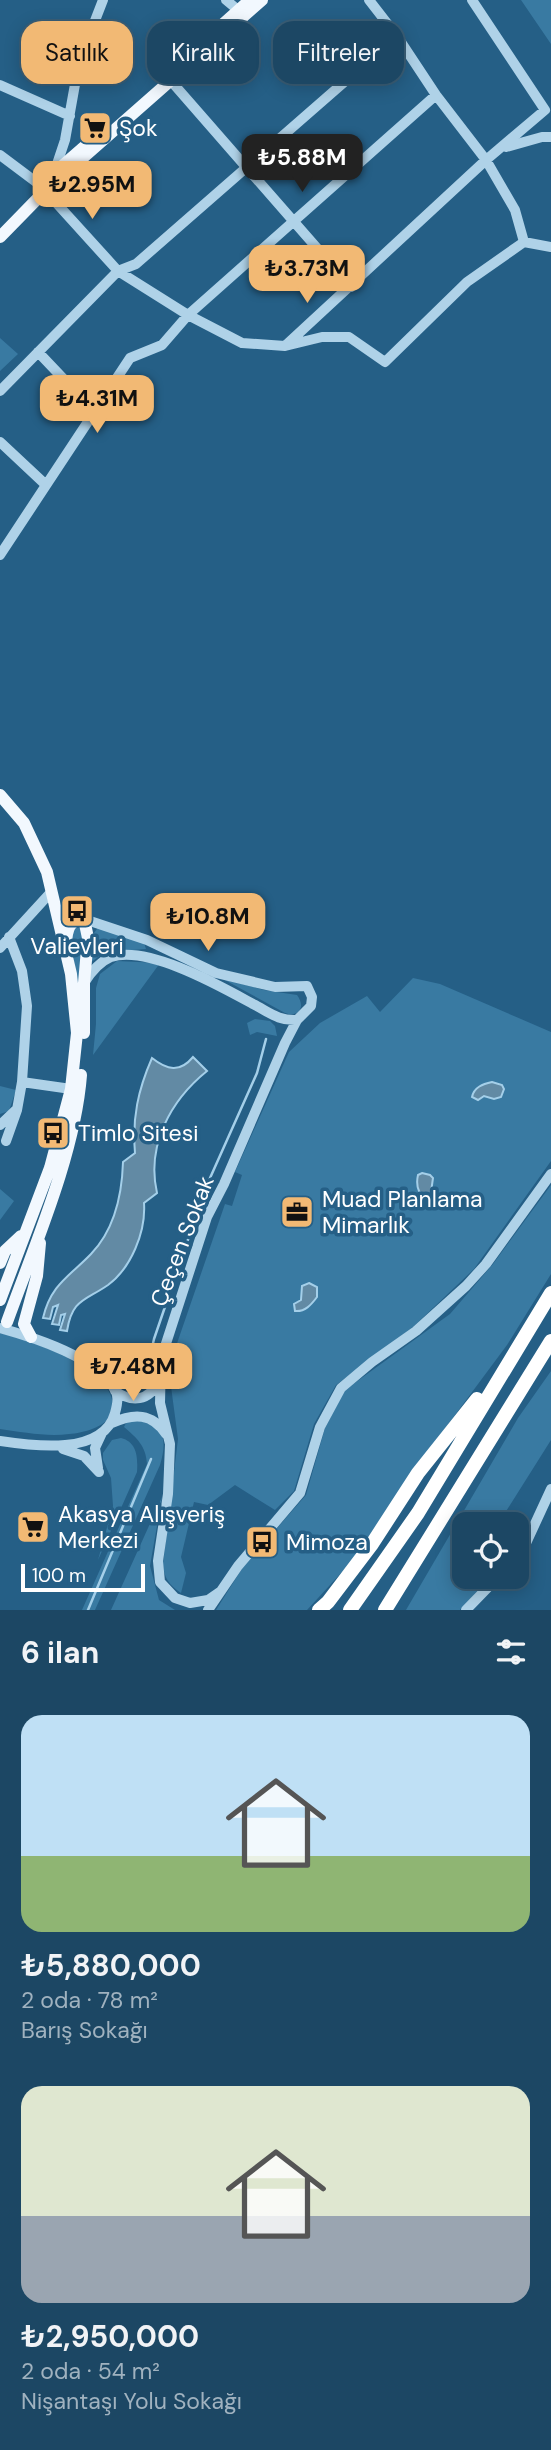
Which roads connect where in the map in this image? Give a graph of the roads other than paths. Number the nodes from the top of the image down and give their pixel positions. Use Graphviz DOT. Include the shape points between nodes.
graph roads {
  1 [pos="103,0"];
  2 [pos="226,0"];
  3 [pos="250,0"];
  4 [pos="262,0"];
  5 [pos="369,0"];
  6 [pos="472,0"];
  7 [pos="240,15"];
  8 [pos="234,21"];
  9 [pos="385,21"];
  10 [pos="404,47"];
  11 [pos="167,84"];
  12 [pos="174,84"];
  13 [pos="342,84"];
  14 [pos="0,85"];
  15 [pos="436,95"];
  16 [pos="70,116"];
  17 [pos="551,137"];
  18 [pos="65,140"];
  19 [pos="77,152"];
  20 [pos="0,155"];
  21 [pos="486,160"];
  22 [pos="246,167"];
  23 [pos="54,173"];
  24 [pos="42,188"];
  25 [pos="294,222"];
  26 [pos="0,225"];
  27 [pos="0,237"];
  28 [pos="524,242"];
  29 [pos="551,247"];
  30 [pos="118,271"];
  31 [pos="351,287"];
  32 [pos="188,315"];
  33 [pos="285,346"];
  34 [pos="38,352"];
  35 [pos="0,391"];
  36 [pos="97,406"];
  37 [pos="0,442"];
  38 [pos="46,485"];
  39 [pos="0,555"];
  40 [pos="0,795"];
  41 [pos="52,891"];
  42 [pos="56,912"];
  43 [pos="84,919"];
  44 [pos="9,937"];
  45 [pos="65,946"];
  46 [pos="0,947"];
  47 [pos="84,983"];
  48 [pos="297,1020"];
  49 [pos="22,1083"];
  50 [pos="71,1089"];
  51 [pos="17,1110"];
  52 [pos="0,1125"];
  53 [pos="6,1141"];
  54 [pos="551,1174"];
  55 [pos="42,1223"];
  56 [pos="24,1233"];
  57 [pos="0,1263"];
  58 [pos="551,1293"];
  59 [pos="0,1300"];
  60 [pos="4,1325"];
  61 [pos="31,1337"];
  62 [pos="551,1341"];
  63 [pos="515,1351"];
  64 [pos="551,1357"];
  65 [pos="159,1378"];
  66 [pos="115,1391"];
  67 [pos="143,1398"];
  68 [pos="160,1403"];
  69 [pos="509,1408"];
  70 [pos="139,1416"];
  71 [pos="109,1426"];
  72 [pos="0,1441"];
  73 [pos="170,1444"];
  74 [pos="50,1447"];
  75 [pos="551,1489"];
  76 [pos="529,1537"];
  77 [pos="392,1552"];
  78 [pos="419,1556"];
  79 [pos="486,1589"];
  80 [pos="221,1591"];
  81 [pos="199,1606"];
  82 [pos="208,1610"];
  83 [pos="319,1610"];
  84 [pos="350,1610"];
  85 [pos="357,1610"];
  86 [pos="385,1610"];
  87 [pos="397,1610"];
  88 [pos="466,1610"];
  1 -- 16 [label="street" via="79,62"];
  2 -- 7 [label="street"];
  3 -- 7 [label="main road"];
  4 -- 7 [label="main road"];
  5 -- 9 [label="street"];
  6 -- 21 [label="street" via="545,110"];
  7 -- 8 [label="main road"];
  7 -- 19 [label="main road"];
  10 -- 15 [label="street"];
  11 -- 24 [label="main road"];
  12 -- 22 [label="street"];
  13 -- 22 [label="street"];
  14 -- 16 [label="street"];
  15 -- 21 [label="street"];
  15 -- 25 [label="street"];
  16 -- 18 [label="street"];
  17 -- 21 [label="street" via="506,147"];
  18 -- 19 [label="street"];
  18 -- 23 [label="street"];
  19 -- 23 [label="main road"];
  20 -- 24 [label="street"];
  21 -- 28 [label="street" via="514,210"];
  21 -- 31 [label="street"];
  22 -- 25 [label="street"];
  22 -- 30 [label="street" via="136,264"];
  23 -- 24 [label="main road"];
  24 -- 26 [label="main road"];
  24 -- 27 [label="main road"];
  24 -- 30 [label="street"];
  25 -- 31 [label="street"];
  25 -- 32 [label="street"];
  28 -- 29 [label="street"];
  28 -- 33 [label="street" via="467,282 384,362 349,337 322,337"];
  30 -- 32 [label="street"];
  30 -- 34 [label="street"];
  31 -- 33 [label="street"];
  32 -- 33 [label="street" via="242,343"];
  32 -- 36 [label="street" via="162,345 130,358"];
  34 -- 35 [label="street"];
  34 -- 36 [label="street" via="75,391"];
  36 -- 38 [label="street"];
  37 -- 38 [label="street"];
  38 -- 39 [label="street"];
  40 -- 41 [label="main road" via="24,823"];
  41 -- 42 [label="main road"];
  41 -- 44 [label="street"];
  42 -- 43 [label="main road"];
  42 -- 45 [label="main road"];
  43 -- 45 [label="main road" via="70,924"];
  43 -- 47 [label="main road" via="88,938"];
  43 -- 48 [label="street, Çeçen Sokak" via="147,940 216,972 275,987 307,986 311,1006"];
  44 -- 46 [label="street"];
  44 -- 49 [label="street" via="22,971 27,1006"];
  45 -- 50 [label="main road" via="77,1034"];
  47 -- 48 [label="street" via="113,957 156,959 284,1021"];
  47 -- 55 [label="main road" via="79,1099"];
  48 -- 65 [label="street, Çeçen Sokak" via="207,1217 163,1349"];
  49 -- 50 [label="street"];
  49 -- 51 [label="street"];
  50 -- 56 [label="main road" via="49,1171"];
  51 -- 52 [label="street"];
  51 -- 53 [label="street"];
  54 -- 80 [label="street" via="466,1286 341,1388 320,1427 300,1493"];
  55 -- 60 [label="main road"];
  55 -- 61 [label="main road" via="37,1276 24,1324"];
  56 -- 57 [label="main road" via="5,1251"];
  56 -- 59 [label="main road"];
  58 -- 63 [label="highway"];
  60 -- 61 [label="street"];
  61 -- 66 [label="street" via="82,1360"];
  62 -- 69 [label="highway"];
  63 -- 77 [label="highway"];
  63 -- 83 [label="highway" via="418,1473 372,1544"];
  64 -- 69 [label="highway"];
  65 -- 67 [label="street" via="154,1390"];
  65 -- 68 [label="street, Çeçen Sokak"];
  66 -- 67 [label="street" via="128,1399"];
  66 -- 71 [label="street" via="117,1407"];
  67 -- 68 [label="street"];
  68 -- 70 [label="street"];
  68 -- 73 [label="street, Çeçen Sokak"];
  69 -- 78 [label="highway"];
  70 -- 71 [label="street"];
  70 -- 73 [label="street" via="157,1423"];
  71 -- 74 [label="street" via="70,1445"];
  71 -- 74 [label="street" via="95,1448 99,1472 84,1456"];
  72 -- 74 [label="street"];
  73 -- 81 [label="street, Çeçen Sokak" via="158,1576 167,1592"];
  75 -- 76 [label="street"];
  77 -- 84 [label="highway"];
  77 -- 85 [label="highway"];
  78 -- 86 [label="highway"];
  78 -- 87 [label="highway"];
  79 -- 88 [label="street"];
  80 -- 81 [label="street, Çeçen Sokak"];
  80 -- 82 [label="street"];
}
